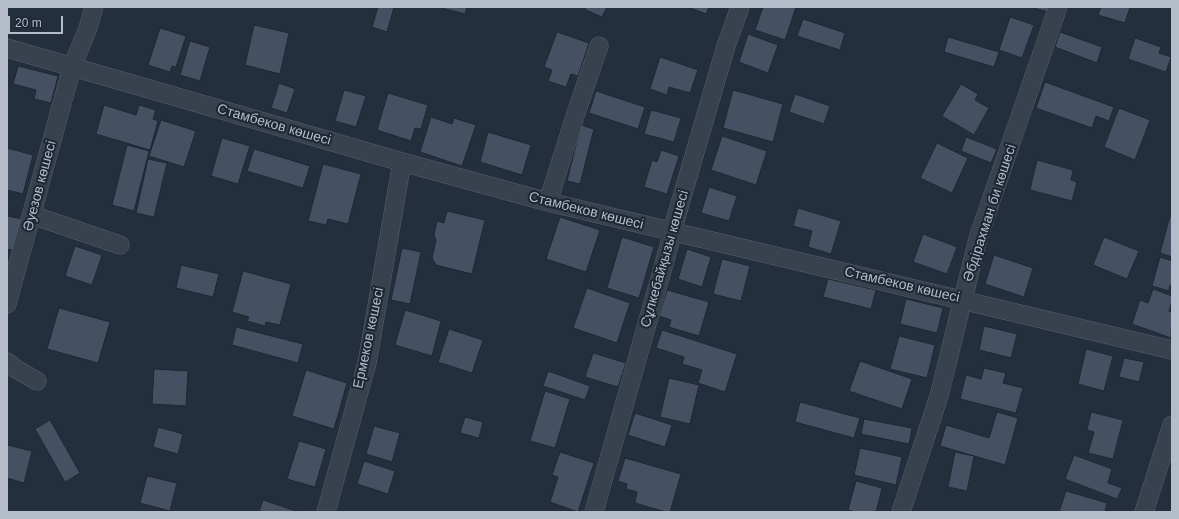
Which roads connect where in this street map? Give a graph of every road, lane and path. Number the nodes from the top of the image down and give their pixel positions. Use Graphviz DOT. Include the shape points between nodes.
graph roads {
  1 [pos="94,7"];
  2 [pos="740,7"];
  3 [pos="1058,7"];
  4 [pos="599,46"];
  5 [pos="7,48"];
  6 [pos="72,67"];
  7 [pos="402,162"];
  8 [pos="548,202"];
  9 [pos="32,215"];
  10 [pos="672,231"];
  11 [pos="120,245"];
  12 [pos="962,299"];
  13 [pos="7,304"];
  14 [pos="1172,350"];
  15 [pos="7,362"];
  16 [pos="37,382"];
  17 [pos="1172,424"];
  18 [pos="326,512"];
  19 [pos="594,512"];
  20 [pos="900,512"];
  21 [pos="1144,512"];
  1 -- 6 [label="street, Әуезов көшесі"];
  2 -- 10 [label="street, Сұлкебайқызы көшесі" via="726,46"];
  3 -- 12 [label="street, Әбдірахман би көшесі" via="980,235"];
  4 -- 8 [label="street"];
  5 -- 6 [label="street, Стамбеков көшесі"];
  6 -- 7 [label="street, Стамбеков көшесі"];
  6 -- 9 [label="street, Әуезов көшесі"];
  7 -- 8 [label="street, Стамбеков көшесі"];
  7 -- 18 [label="street, Ермеков көшесі" via="367,363"];
  8 -- 10 [label="street, Стамбеков көшесі"];
  9 -- 11 [label="street"];
  9 -- 13 [label="street, Әуезов көшесі"];
  10 -- 12 [label="street, Стамбеков көшесі"];
  10 -- 19 [label="street, Сұлкебайқызы көшесі"];
  12 -- 14 [label="street, Стамбеков көшесі"];
  12 -- 20 [label="street, Әбдірахман би көшесі" via="939,396"];
  15 -- 16 [label="street"];
  17 -- 21 [label="street"];
}
